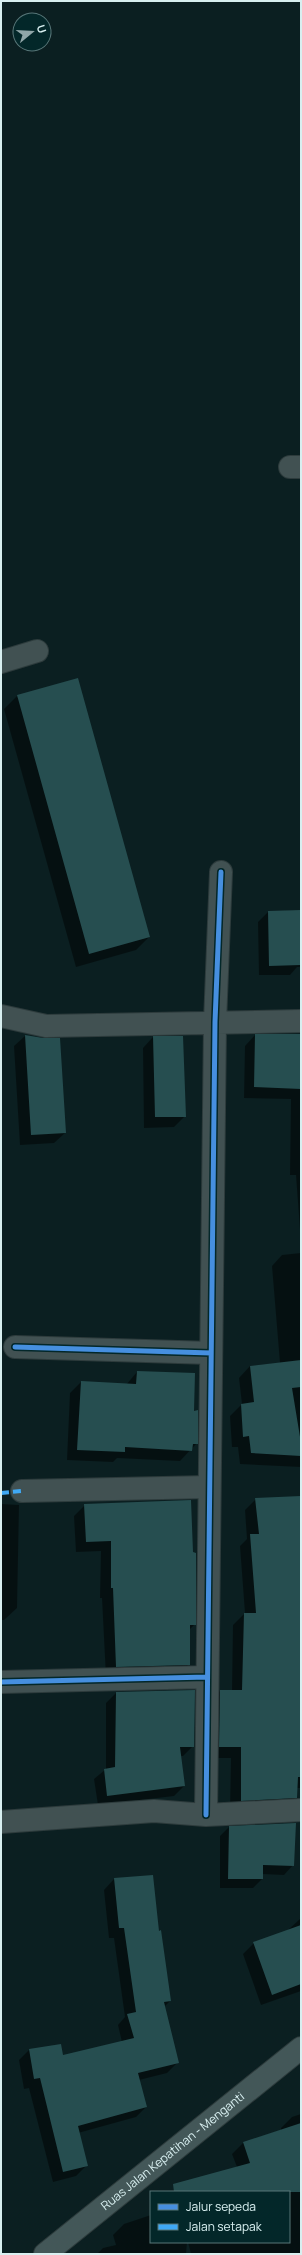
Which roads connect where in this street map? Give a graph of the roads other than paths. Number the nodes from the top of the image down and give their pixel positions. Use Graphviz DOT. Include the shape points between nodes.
graph roads {
  1 [pos="37,651"];
  2 [pos="1,662"];
  3 [pos="221,872"];
  4 [pos="1,1016"];
  5 [pos="301,1021"];
  6 [pos="215,1022"];
  7 [pos="15,1347"];
  8 [pos="210,1353"];
  9 [pos="209,1487"];
  10 [pos="22,1492"];
  11 [pos="207,1677"];
  12 [pos="1,1682"];
  13 [pos="301,1810"];
  14 [pos="206,1815"];
  15 [pos="1,1822"];
  16 [pos="301,2048"];
  17 [pos="45,2254"];
  1 -- 2 [label="street"];
  3 -- 6 [label="street"];
  4 -- 6 [label="street" via="46,1026"];
  5 -- 6 [label="street"];
  6 -- 8 [label="street"];
  7 -- 8 [label="street"];
  8 -- 9 [label="street"];
  9 -- 10 [label="street"];
  9 -- 11 [label="street"];
  11 -- 12 [label="street"];
  11 -- 14 [label="street"];
  13 -- 14 [label="street"];
  14 -- 15 [label="street" via="154,1811"];
  16 -- 17 [label="main road, Ruas Jalan Kepatihan - Menganti"];
}
